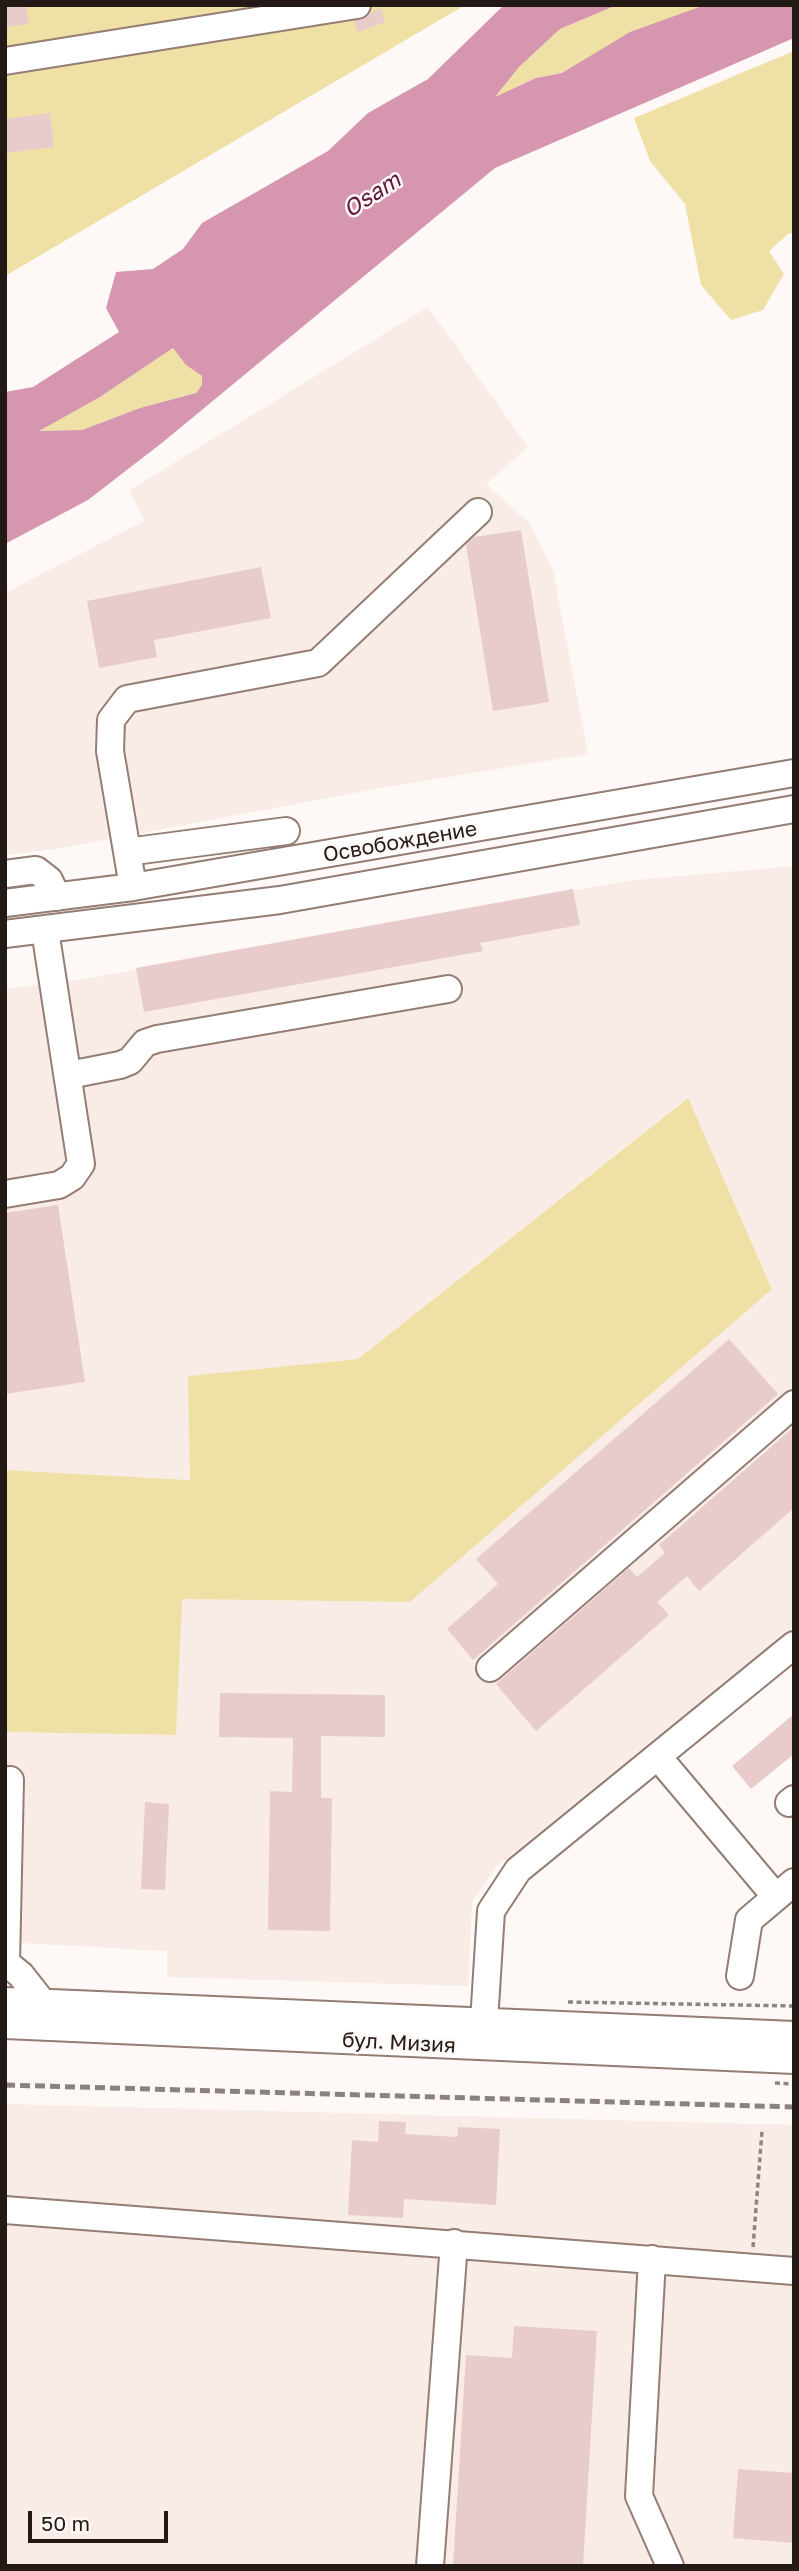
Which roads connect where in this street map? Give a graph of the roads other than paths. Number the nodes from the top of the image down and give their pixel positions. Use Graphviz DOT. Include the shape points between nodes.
graph roads {
  1 [pos="356,5"];
  2 [pos="5,61"];
  3 [pos="478,512"];
  4 [pos="794,773"];
  5 [pos="794,809"];
  6 [pos="286,831"];
  7 [pos="127,852"];
  8 [pos="5,874"];
  9 [pos="133,887"];
  10 [pos="57,897"];
  11 [pos="5,903"];
  12 [pos="44,929"];
  13 [pos="5,934"];
  14 [pos="448,989"];
  15 [pos="69,1075"];
  16 [pos="5,1194"];
  17 [pos="794,1404"];
  18 [pos="794,1645"];
  19 [pos="490,1668"];
  20 [pos="659,1758"];
  21 [pos="10,1780"];
  22 [pos="785,1890"];
  23 [pos="5,1963"];
  24 [pos="740,1976"];
  25 [pos="5,2001"];
  26 [pos="43,2003"];
  27 [pos="5,2025"];
  28 [pos="483,2034"];
  29 [pos="794,2035"];
  30 [pos="794,2060"];
  31 [pos="5,2210"];
  32 [pos="454,2243"];
  33 [pos="652,2259"];
  34 [pos="794,2271"];
  35 [pos="430,2566"];
  36 [pos="670,2566"];
  1 -- 2 [label="street"];
  3 -- 7 [label="street" via="318,663 127,699 111,720 110,751"];
  4 -- 9 [label="street, Освобождение"];
  5 -- 12 [label="street, Освобождение" via="279,900"];
  6 -- 7 [label="street"];
  7 -- 9 [label="street"];
  8 -- 10 [label="street" via="36,870 49,880"];
  9 -- 10 [label="street, Освобождение"];
  10 -- 11 [label="street, Освобождение"];
  12 -- 13 [label="street, Освобождение"];
  12 -- 15 [label="street"];
  14 -- 15 [label="street" via="157,1039 145,1043 130,1061"];
  15 -- 16 [label="street" via="81,1164 59,1185"];
  17 -- 19 [label="street"];
  18 -- 20 [label="street"];
  20 -- 22 [label="street"];
  20 -- 28 [label="street" via="518,1870 491,1911"];
  21 -- 23 [label="street"];
  22 -- 24 [label="street" via="749,1920"];
  23 -- 26 [label="street"];
  25 -- 26 [label="street, бул. Мизия"];
  26 -- 28 [label="street, бул. Мизия"];
  27 -- 28 [label="street, бул. Мизия"];
  28 -- 29 [label="street, бул. Мизия"];
  28 -- 30 [label="street, бул. Мизия"];
  31 -- 32 [label="street"];
  32 -- 33 [label="street"];
  32 -- 35 [label="street"];
  33 -- 34 [label="street"];
  33 -- 36 [label="street" via="639,2496"];
}
